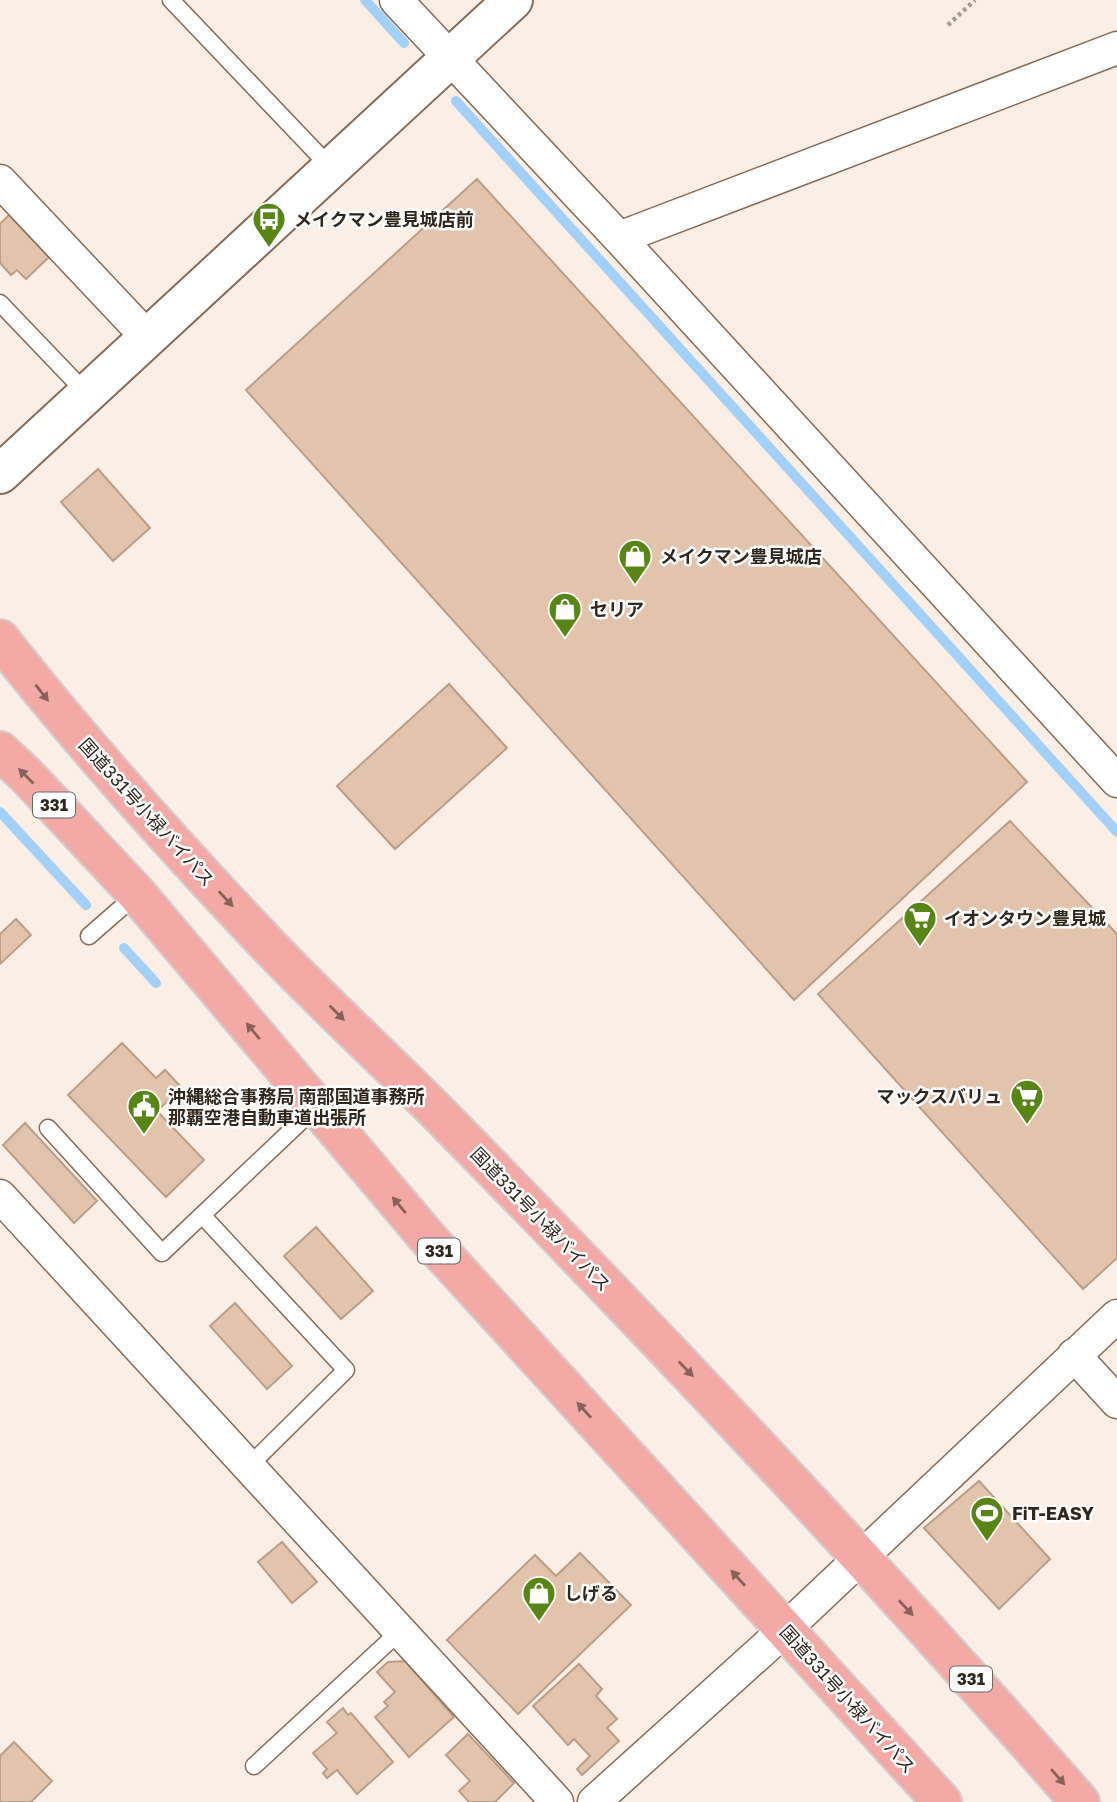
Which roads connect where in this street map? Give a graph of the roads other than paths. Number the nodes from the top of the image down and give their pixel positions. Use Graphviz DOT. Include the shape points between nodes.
graph roads {
  1 [pos="171,0"];
  2 [pos="396,0"];
  3 [pos="513,0"];
  4 [pos="1117,48"];
  5 [pos="450,58"];
  6 [pos="332,169"];
  7 [pos="0,181"];
  8 [pos="619,238"];
  9 [pos="0,303"];
  10 [pos="148,338"];
  11 [pos="88,395"];
  12 [pos="0,474"];
  13 [pos="0,639"];
  14 [pos="0,751"];
  15 [pos="1117,781"];
  16 [pos="137,894"];
  17 [pos="89,936"];
  18 [pos="317,1106"];
  19 [pos="48,1128"];
  20 [pos="0,1196"];
  21 [pos="202,1215"];
  22 [pos="1117,1317"];
  23 [pos="1074,1355"];
  24 [pos="1117,1402"];
  25 [pos="248,1466"];
  26 [pos="860,1558"];
  27 [pos="784,1628"];
  28 [pos="399,1632"];
  29 [pos="254,1766"];
  30 [pos="557,1802"];
  31 [pos="594,1802"];
  32 [pos="942,1802"];
  33 [pos="1080,1802"];
  1 -- 6 [label="lane"];
  2 -- 5 [label="street"];
  3 -- 5 [label="street"];
  4 -- 8 [label="street"];
  5 -- 6 [label="street"];
  5 -- 8 [label="street"];
  6 -- 10 [label="street"];
  7 -- 10 [label="street"];
  8 -- 15 [label="street"];
  9 -- 11 [label="lane"];
  10 -- 11 [label="street"];
  11 -- 12 [label="street"];
  13 -- 26 [label="highway, 国道331号小禄バイパス / 331, one-way" via="52,705 271,947 666,1348"];
  16 -- 14 [label="highway, 国道331号小禄バイパス / 331, one-way"];
  16 -- 17 [label="lane"];
  18 -- 16 [label="highway, 国道331号小禄バイパス / 331, one-way"];
  18 -- 21 [label="lane"];
  27 -- 18 [label="highway, 国道331号小禄バイパス / 331, one-way" via="426,1236"];
  19 -- 21 [label="lane" via="162,1253"];
  20 -- 25 [label="street"];
  21 -- 25 [label="lane" via="346,1370"];
  22 -- 23 [label="street"];
  23 -- 24 [label="street"];
  23 -- 26 [label="street"];
  25 -- 28 [label="street"];
  26 -- 27 [label="street"];
  26 -- 33 [label="highway, 国道331号小禄バイパス / 331, one-way"];
  27 -- 31 [label="street"];
  27 -- 32 [label="highway, 国道331号小禄バイパス / 331"];
  28 -- 29 [label="lane"];
  28 -- 30 [label="street"];
}
